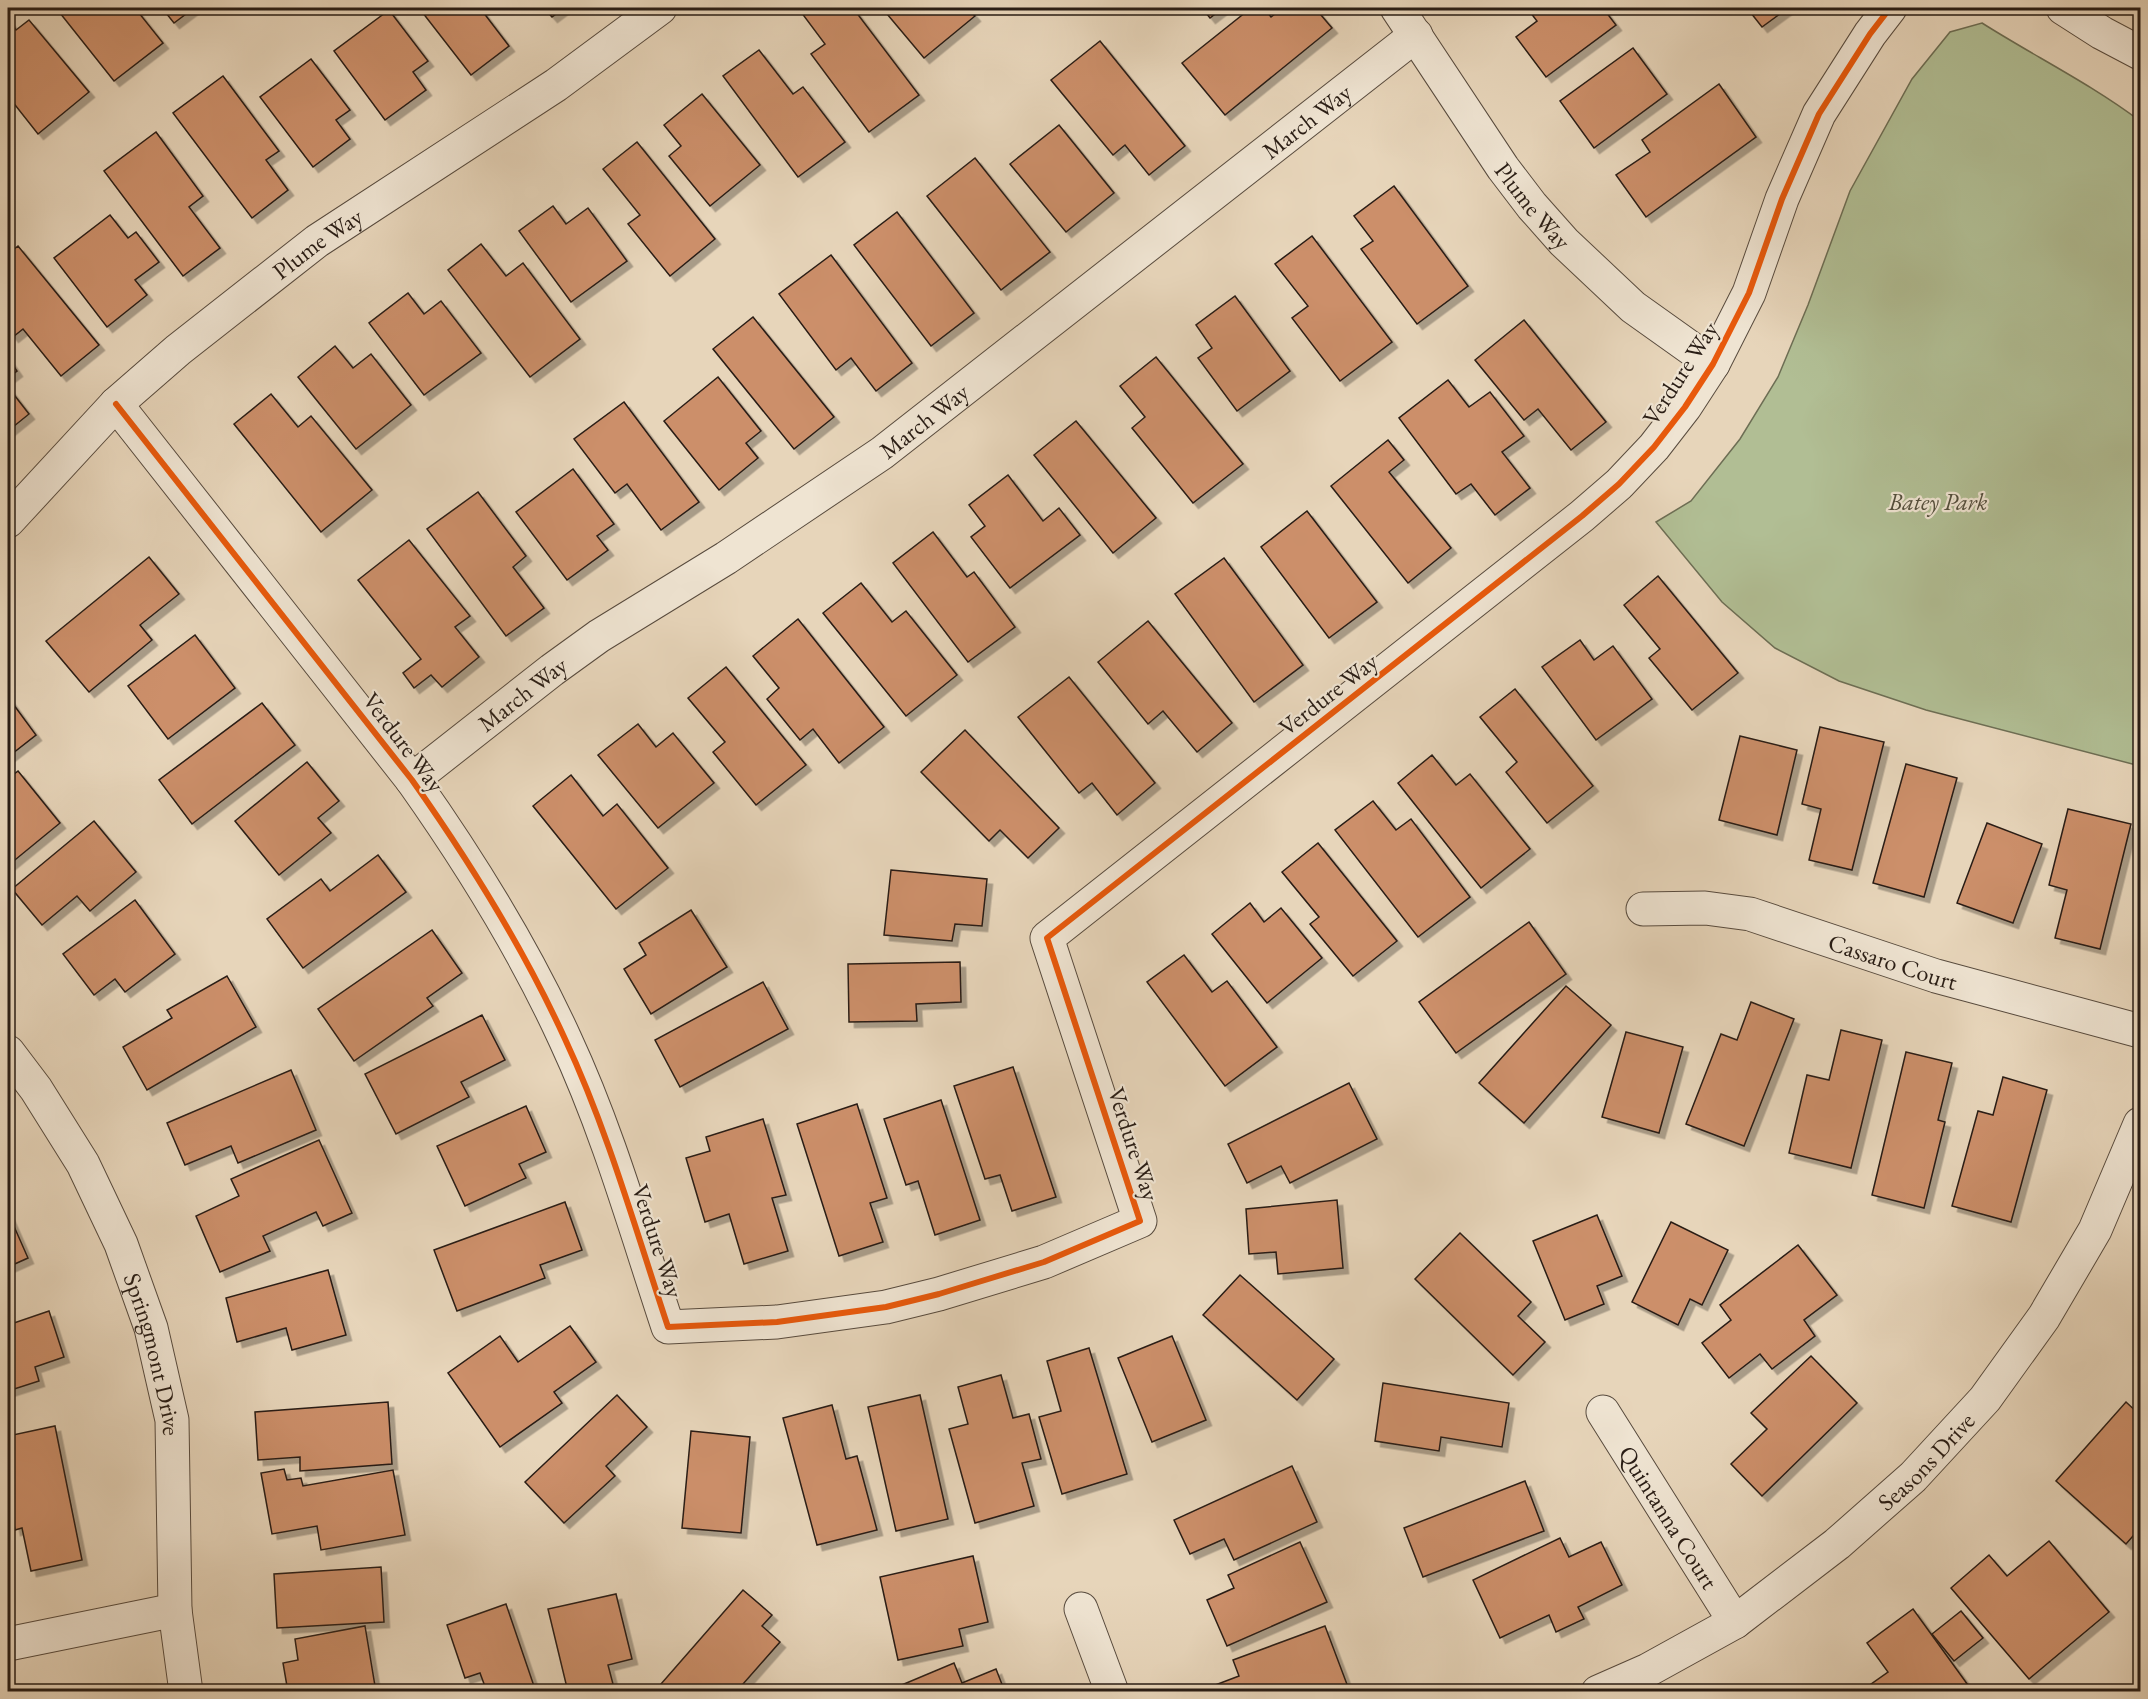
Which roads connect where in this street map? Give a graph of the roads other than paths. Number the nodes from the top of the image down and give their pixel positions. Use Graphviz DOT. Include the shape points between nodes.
graph roads {
  1 [pos="660,8"];
  2 [pos="1397,8"];
  3 [pos="1890,8"];
  4 [pos="2063,8"];
  5 [pos="1416,35"];
  6 [pos="2140,53"];
  7 [pos="1713,364"];
  8 [pos="116,404"];
  9 [pos="8,521"];
  10 [pos="412,780"];
  11 [pos="1643,909"];
  12 [pos="2140,1031"];
  13 [pos="8,1052"];
  14 [pos="2140,1124"];
  15 [pos="1603,1412"];
  16 [pos="1081,1609"];
  17 [pos="175,1610"];
  18 [pos="1735,1622"];
  19 [pos="8,1644"];
  20 [pos="186,1692"];
  21 [pos="1112,1692"];
  22 [pos="1598,1692"];
  1 -- 8 [label="street, Plume Way" via="556,85 317,241"];
  2 -- 5 [label="street, Plume Way"];
  3 -- 7 [label="street, Verdure Way" via="1819,114 1782,199 1749,293"];
  4 -- 6 [label="street"];
  5 -- 7 [label="street, Plume Way" via="1503,168 1564,242 1633,307"];
  5 -- 10 [label="street, March Way" via="882,453 726,558 599,636"];
  7 -- 10 [label="street, Verdure Way" via="1654,447 1589,510 1047,938 1140,1221 1044,1262 886,1307 777,1322 668,1327 601,1126 565,1039 501,914"];
  8 -- 9 [label="street, Plume Way"];
  8 -- 10 [label="street, Verdure Way"];
  11 -- 12 [label="street, Cassaro Court" via="1705,908 1749,914 1936,976"];
  13 -- 17 [label="street, Springmont Drive" via="83,1164 121,1244 151,1328 172,1420"];
  14 -- 18 [label="street, Seasons Drive" via="2095,1230 2044,1317 1985,1399 1913,1477 1837,1545"];
  15 -- 18 [label="street, Quintanna Court"];
  16 -- 21 [label="street"];
  17 -- 19 [label="street"];
  17 -- 20 [label="street, Springmont Drive"];
  18 -- 22 [label="street, Seasons Drive" via="1648,1670"];
}
